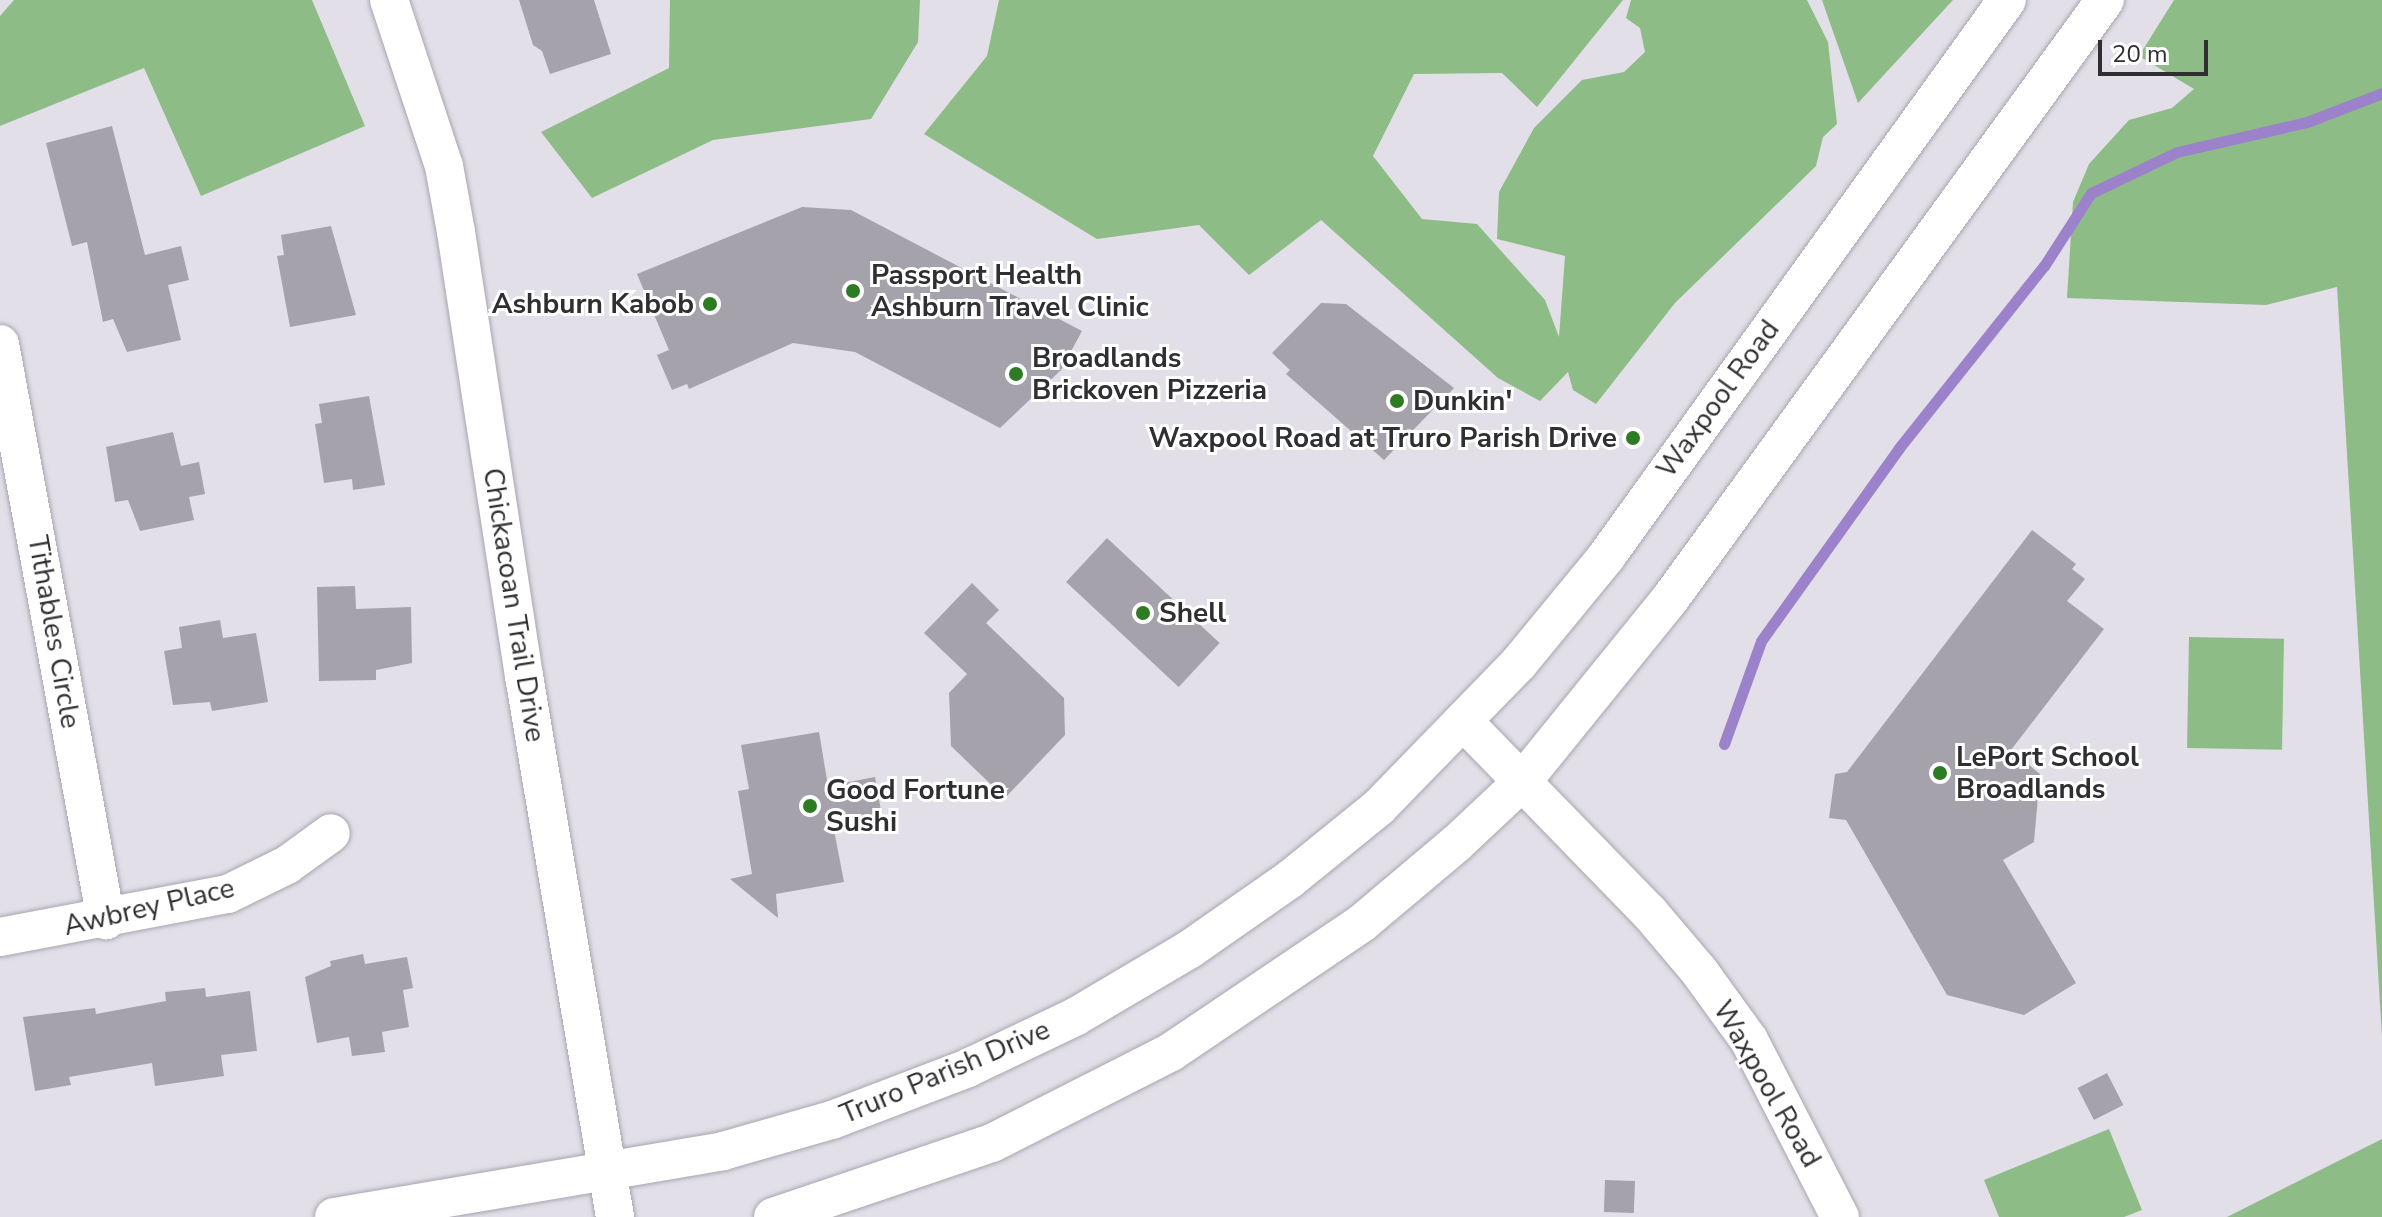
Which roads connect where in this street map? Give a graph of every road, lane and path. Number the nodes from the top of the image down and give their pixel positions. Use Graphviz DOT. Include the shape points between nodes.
graph roads {
  1 [pos="389,0"];
  2 [pos="2007,0"];
  3 [pos="2105,0"];
  4 [pos="0,344"];
  5 [pos="7,430"];
  6 [pos="1466,724"];
  7 [pos="1521,783"];
  8 [pos="331,833"];
  9 [pos="106,920"];
  10 [pos="0,937"];
  11 [pos="606,1173"];
  12 [pos="334,1217"];
  13 [pos="615,1217"];
  14 [pos="773,1217"];
  15 [pos="1840,1217"];
  1 -- 11 [label="street, Chickacoan Trail Drive" via="414,63 454,218"];
  2 -- 6 [label="street, Waxpool Road" via="1606,557"];
  3 -- 7 [label="street" via="1719,535"];
  4 -- 5 [label="street, Tithables Circle"];
  5 -- 9 [label="street, Tithables Circle"];
  6 -- 7 [label="street, Waxpool Road"];
  6 -- 11 [label="street, Truro Parish Drive" via="1379,807 1289,880 1190,949 1075,1017 968,1068 832,1120 723,1151"];
  7 -- 14 [label="street" via="1362,923 1171,1052 992,1143"];
  7 -- 15 [label="street, Waxpool Road" via="1649,912 1699,971 1757,1054"];
  8 -- 9 [label="street, Awbrey Place" via="287,865 228,894"];
  9 -- 10 [label="street, Awbrey Place"];
  11 -- 12 [label="street, Truro Parish Drive"];
  11 -- 13 [label="street, Chickacoan Trail Drive"];
}
